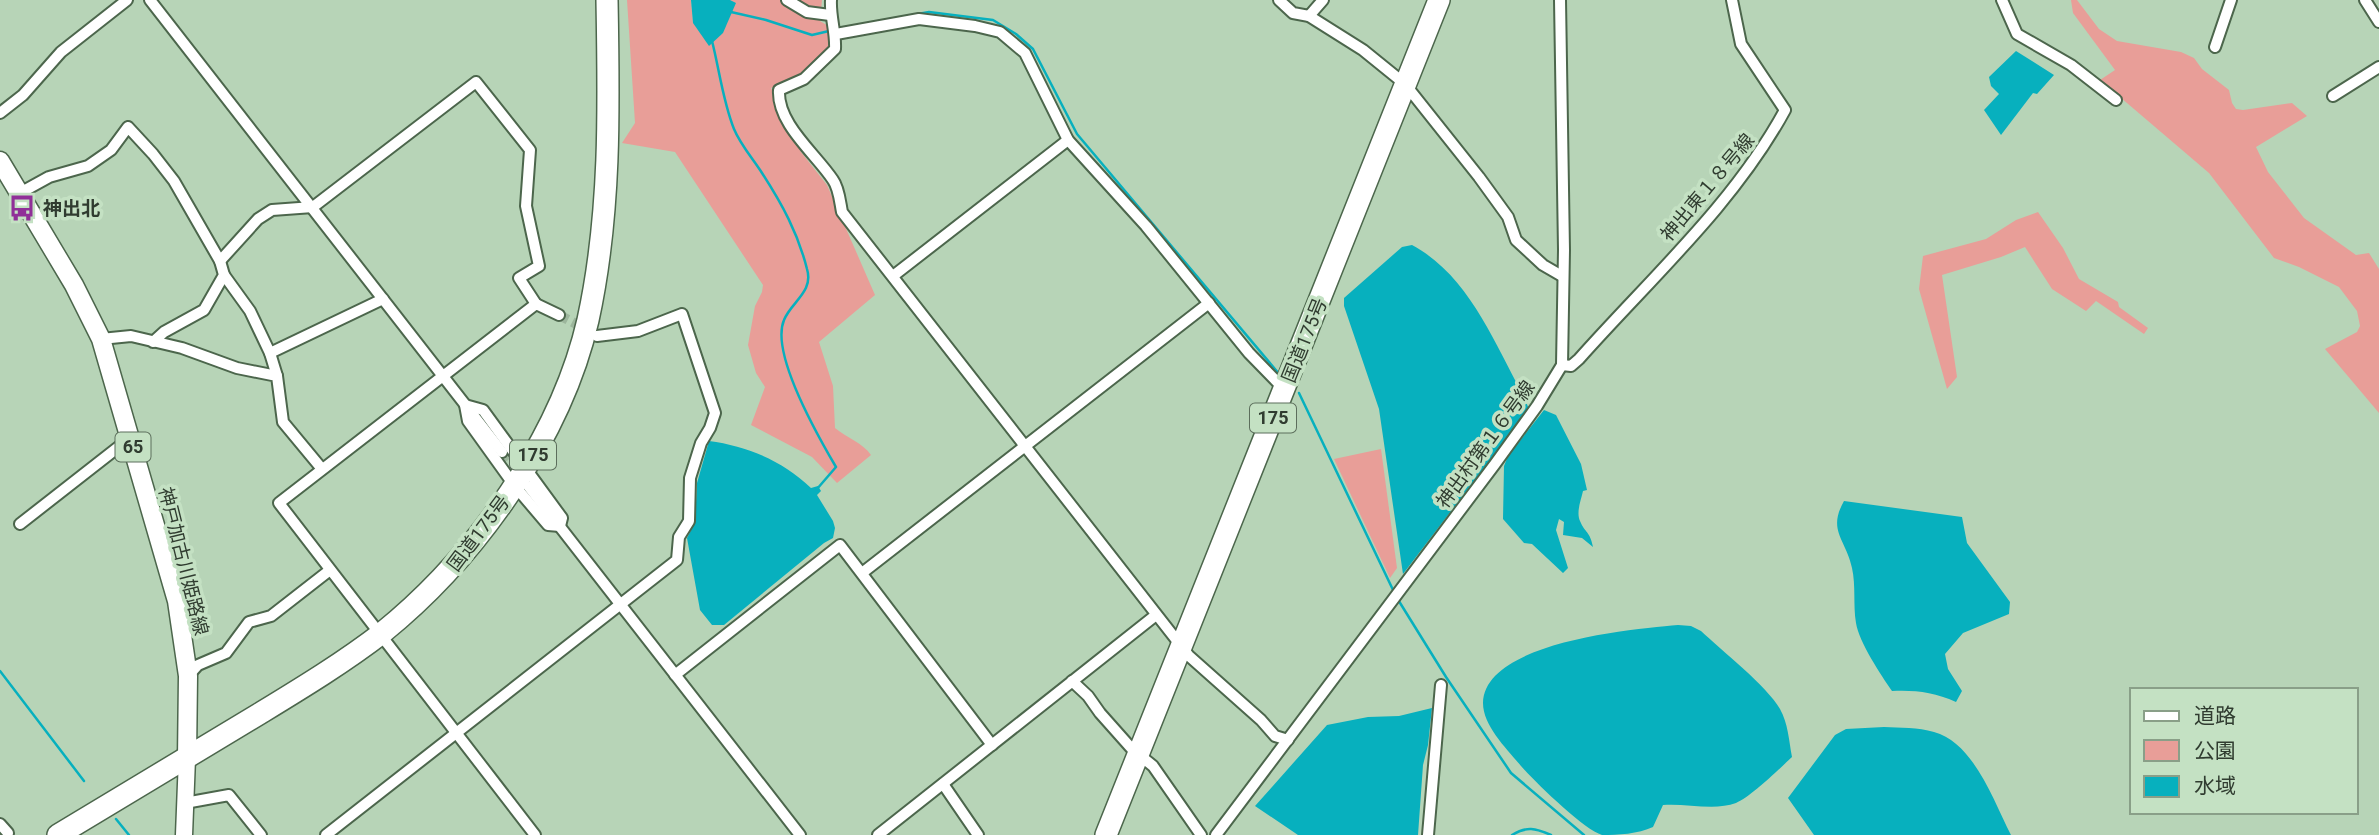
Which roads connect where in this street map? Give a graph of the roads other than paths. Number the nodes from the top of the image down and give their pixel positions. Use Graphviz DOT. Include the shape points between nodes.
graph roads {
  1 [pos="127,0"];
  2 [pos="150,0"];
  3 [pos="607,0"];
  4 [pos="787,0"];
  5 [pos="831,0"];
  6 [pos="1279,0"];
  7 [pos="1323,0"];
  8 [pos="1439,0"];
  9 [pos="1560,0"];
  10 [pos="1732,0"];
  11 [pos="2002,0"];
  12 [pos="2231,0"];
  13 [pos="2365,0"];
  14 [pos="830,15"];
  15 [pos="1309,16"];
  16 [pos="2379,22"];
  17 [pos="836,34"];
  18 [pos="2215,47"];
  19 [pos="2379,67"];
  20 [pos="1405,84"];
  21 [pos="2333,96"];
  22 [pos="2116,100"];
  23 [pos="0,113"];
  24 [pos="1068,139"];
  25 [pos="0,160"];
  26 [pos="20,194"];
  27 [pos="313,207"];
  28 [pos="220,261"];
  29 [pos="225,275"];
  30 [pos="893,275"];
  31 [pos="1562,276"];
  32 [pos="383,299"];
  33 [pos="1209,303"];
  34 [pos="536,304"];
  35 [pos="559,315"];
  36 [pos="597,336"];
  37 [pos="101,339"];
  38 [pos="153,342"];
  39 [pos="270,353"];
  40 [pos="1562,365"];
  41 [pos="442,375"];
  42 [pos="277,376"];
  43 [pos="1284,389"];
  44 [pos="465,405"];
  45 [pos="130,438"];
  46 [pos="1026,446"];
  47 [pos="502,452"];
  48 [pos="322,469"];
  49 [pos="523,480"];
  50 [pos="20,524"];
  51 [pos="559,526"];
  52 [pos="330,570"];
  53 [pos="862,573"];
  54 [pos="621,605"];
  55 [pos="1156,615"];
  56 [pos="380,635"];
  57 [pos="1181,646"];
  58 [pos="675,675"];
  59 [pos="188,676"];
  60 [pos="1072,681"];
  61 [pos="1441,685"];
  62 [pos="457,732"];
  63 [pos="1288,740"];
  64 [pos="992,744"];
  65 [pos="1139,756"];
  66 [pos="187,758"];
  67 [pos="943,784"];
  68 [pos="186,803"];
  69 [pos="58,835"];
  70 [pos="184,835"];
  71 [pos="261,835"];
  72 [pos="326,835"];
  73 [pos="535,835"];
  74 [pos="800,835"];
  75 [pos="878,835"];
  76 [pos="978,835"];
  77 [pos="1106,835"];
  78 [pos="1201,835"];
  79 [pos="1216,835"];
  80 [pos="1428,835"];
  1 -- 23 [label="street" via="61,52 23,95"];
  2 -- 27 [label="street"];
  3 -- 49 [label="highway, 国道175号 / 175" via="609,119 598,264 573,368"];
  4 -- 14 [label="street" via="807,12"];
  5 -- 14 [label="street"];
  6 -- 15 [label="street" via="1293,13"];
  7 -- 15 [label="street"];
  8 -- 20 [label="highway, 国道175号 / 175"];
  9 -- 31 [label="street"];
  10 -- 40 [label="street, 神出東１８号線" via="1741,44 1786,110 1767,143 1720,203 1579,359 1571,366"];
  11 -- 22 [label="street" via="2017,34 2071,65"];
  12 -- 18 [label="street"];
  13 -- 16 [label="street"];
  14 -- 17 [label="street"];
  15 -- 20 [label="street"];
  17 -- 24 [label="street" via="919,19 1000,32 1026,53"];
  17 -- 30 [label="street" via="835,49 804,79 779,90 778,101 803,147 834,181 842,212"];
  19 -- 21 [label="street"];
  20 -- 31 [label="street" via="1508,217 1516,240"];
  20 -- 43 [label="highway, 国道175号 / 175"];
  24 -- 30 [label="street"];
  24 -- 33 [label="street"];
  25 -- 26 [label="main road, 神戸加古川姫路線 / 65"];
  26 -- 28 [label="street" via="48,177 88,166 111,150 128,127 174,181"];
  26 -- 37 [label="main road, 神戸加古川姫路線 / 65"];
  27 -- 28 [label="street" via="272,210"];
  27 -- 32 [label="street"];
  27 -- 34 [label="street" via="476,82 530,150 526,206 539,266 519,278"];
  28 -- 29 [label="street"];
  29 -- 38 [label="street" via="204,310"];
  29 -- 39 [label="street" via="250,310"];
  30 -- 46 [label="street"];
  31 -- 40 [label="street"];
  32 -- 39 [label="street"];
  32 -- 41 [label="street"];
  33 -- 43 [label="street"];
  33 -- 46 [label="street"];
  34 -- 35 [label="street"];
  34 -- 41 [label="street"];
  36 -- 54 [label="street" via="638,331 682,314 715,413 690,478 689,521 679,537 677,560"];
  37 -- 38 [label="street" via="131,336"];
  37 -- 45 [label="main road, 神戸加古川姫路線 / 65"];
  38 -- 42 [label="street"];
  39 -- 42 [label="street"];
  40 -- 63 [label="street, 神出村第１６号線" via="1530,415"];
  41 -- 44 [label="street"];
  41 -- 48 [label="street"];
  42 -- 48 [label="street" via="283,422"];
  43 -- 57 [label="highway, 国道175号 / 175"];
  44 -- 47 [label="street"];
  44 -- 49 [label="street" via="468,421"];
  44 -- 49 [label="street" via="483,410"];
  45 -- 50 [label="street"];
  45 -- 59 [label="main road, 神戸加古川姫路線 / 65" via="177,601"];
  46 -- 53 [label="street"];
  46 -- 55 [label="street"];
  48 -- 52 [label="street" via="279,503"];
  49 -- 51 [label="street" via="548,525"];
  49 -- 51 [label="street" via="562,518"];
  49 -- 56 [label="highway, 国道175号 / 175" via="451,570"];
  51 -- 54 [label="street"];
  52 -- 56 [label="street"];
  52 -- 59 [label="street" via="271,616 250,622 226,653 198,665"];
  53 -- 58 [label="street" via="839,545"];
  53 -- 64 [label="street"];
  54 -- 58 [label="street"];
  54 -- 62 [label="street"];
  55 -- 57 [label="street"];
  55 -- 60 [label="street"];
  56 -- 62 [label="street"];
  56 -- 66 [label="highway, 国道175号 / 175"];
  57 -- 63 [label="street" via="1275,736"];
  57 -- 65 [label="highway, 国道175号 / 175"];
  58 -- 74 [label="street"];
  59 -- 66 [label="main road, 神戸加古川姫路線 / 65"];
  60 -- 64 [label="street"];
  60 -- 65 [label="street"];
  61 -- 80 [label="street"];
  62 -- 72 [label="street"];
  62 -- 73 [label="street"];
  63 -- 79 [label="street, 神出村第１６号線"];
  64 -- 67 [label="street"];
  65 -- 77 [label="highway, 国道175号 / 175"];
  65 -- 78 [label="street" via="1153,766"];
  66 -- 68 [label="street, 神戸加古川姫路線"];
  66 -- 69 [label="highway, 国道175号 / 175"];
  67 -- 75 [label="street"];
  67 -- 76 [label="street"];
  68 -- 70 [label="street, 神戸加古川姫路線"];
  68 -- 71 [label="street" via="229,795"];
}
